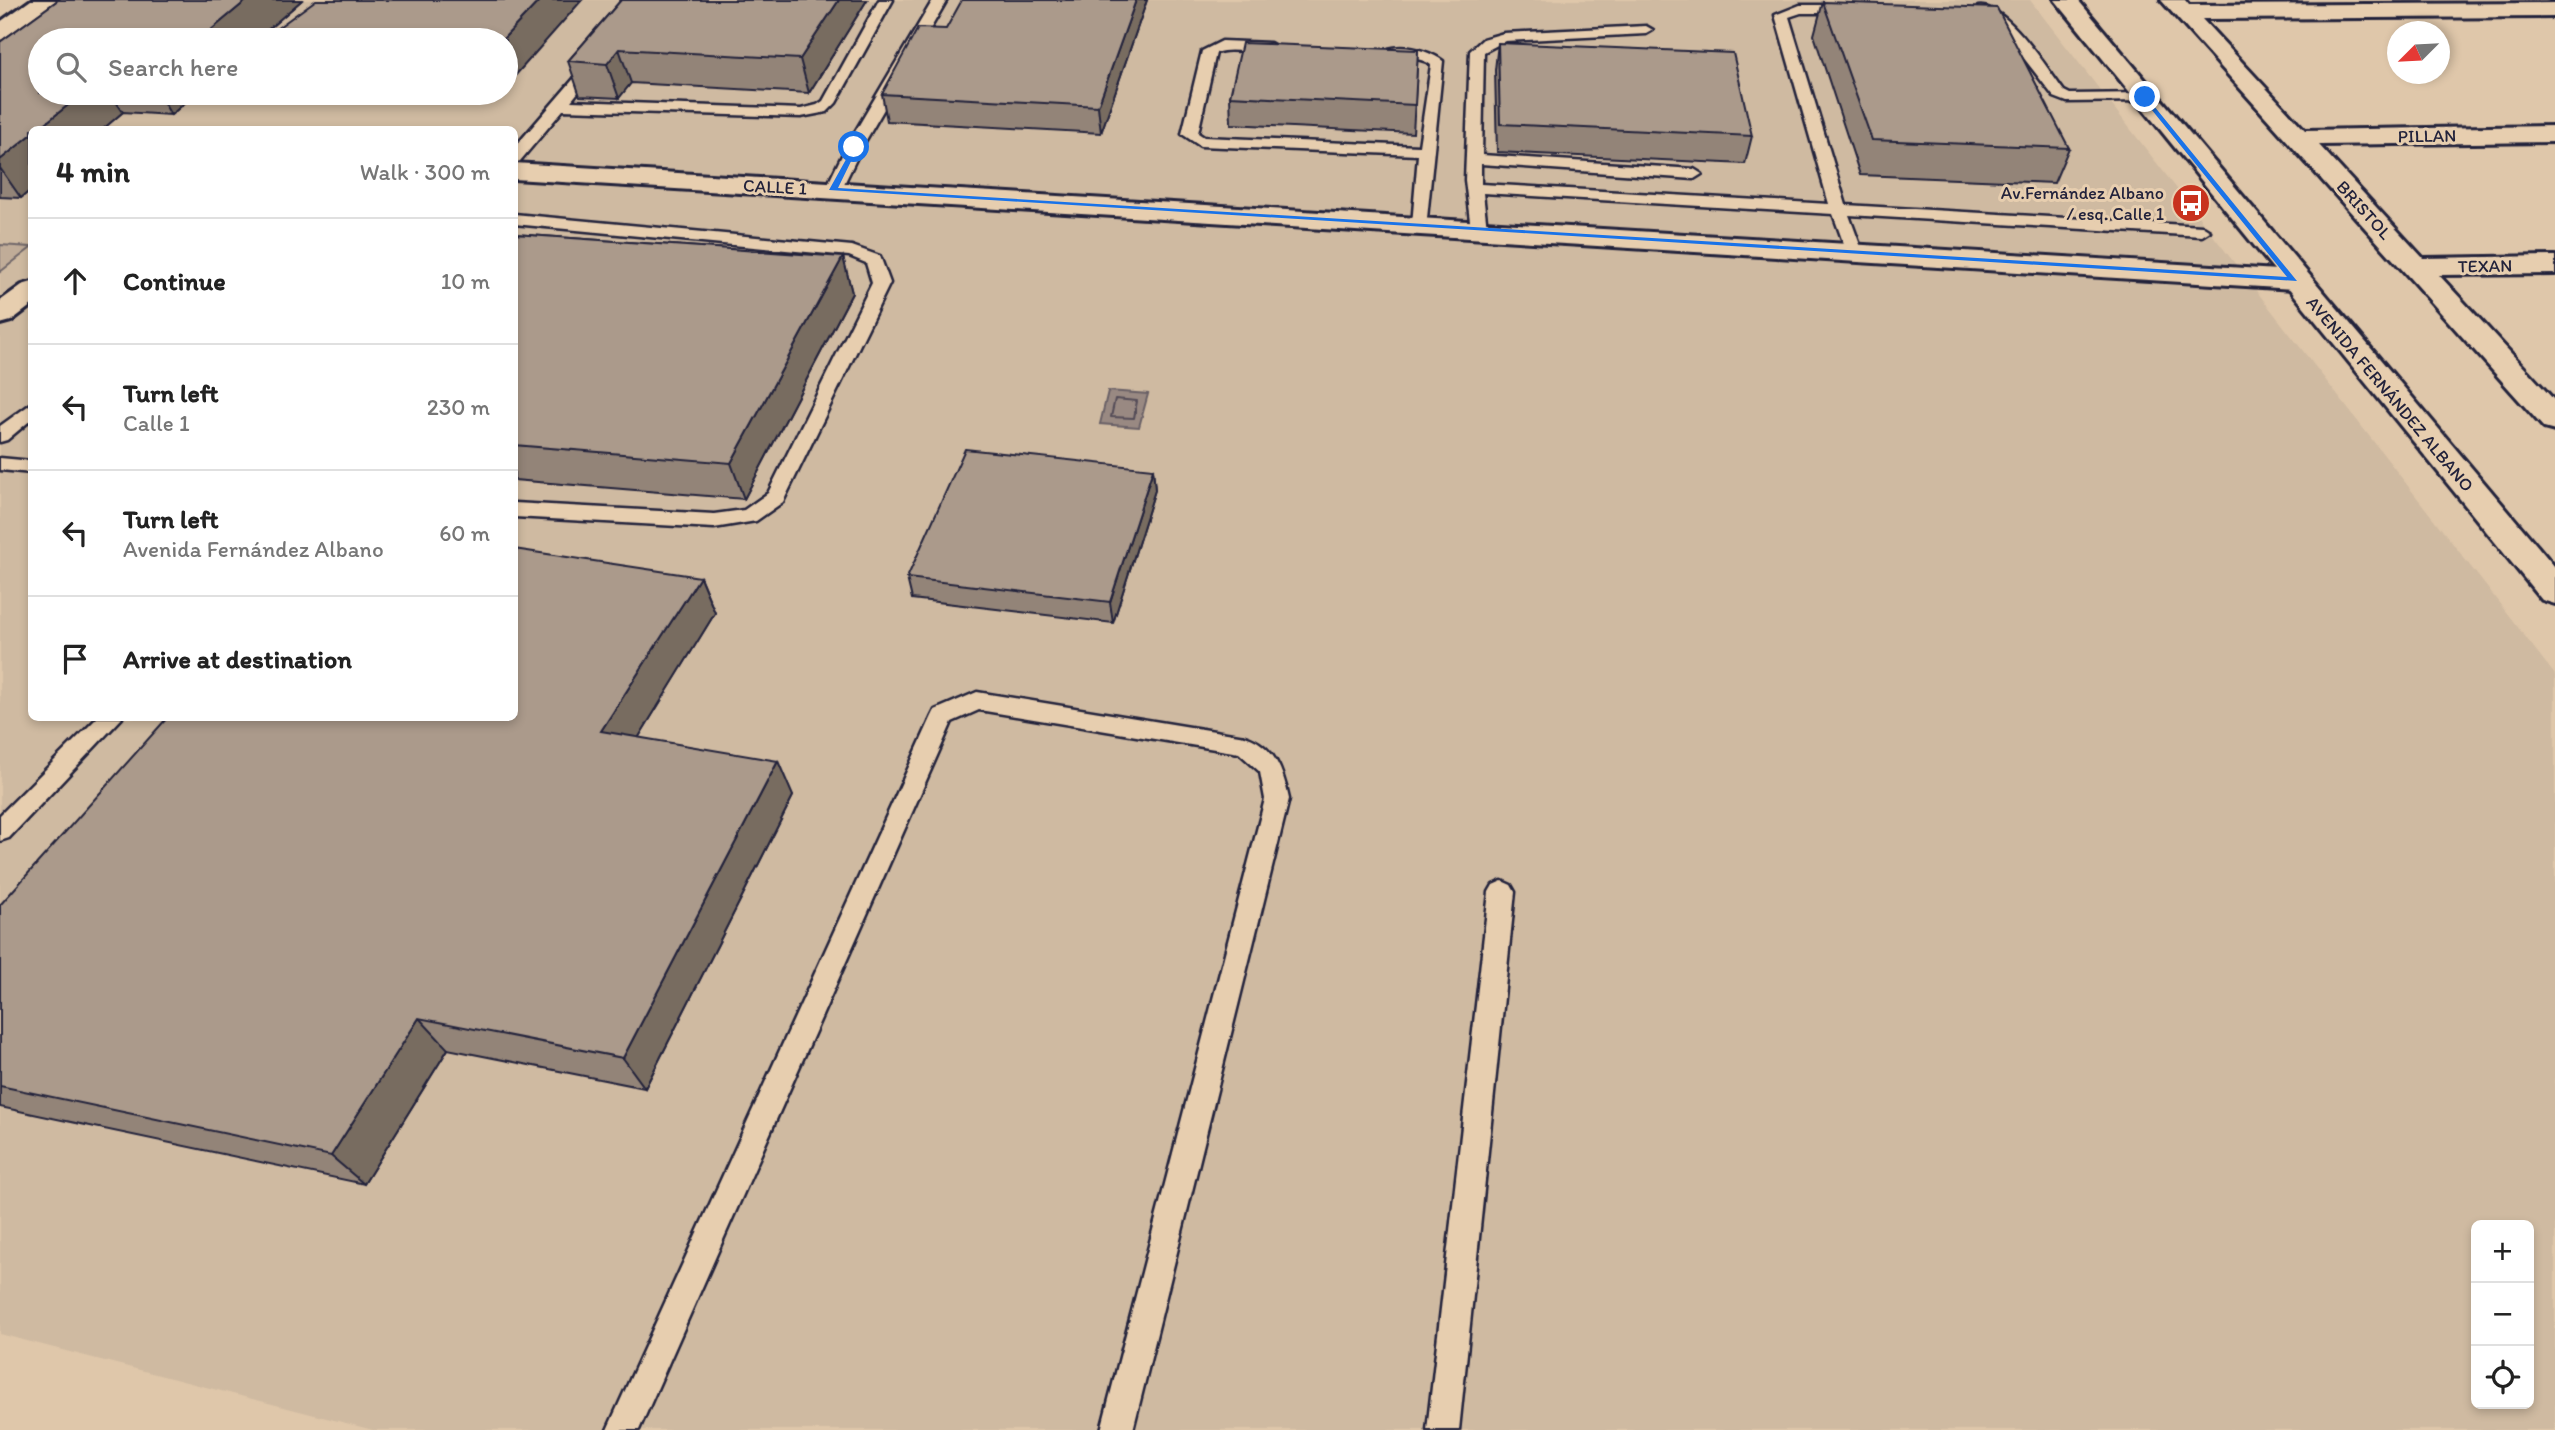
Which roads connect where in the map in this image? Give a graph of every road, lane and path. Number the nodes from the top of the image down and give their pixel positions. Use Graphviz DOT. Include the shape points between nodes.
graph roads {
  1 [pos="46,0"];
  2 [pos="886,0"];
  3 [pos="940,0"];
  4 [pos="2066,0"];
  5 [pos="2178,6"];
  6 [pos="1868,9"];
  7 [pos="1965,10"];
  8 [pos="2555,10"];
  9 [pos="1646,30"];
  10 [pos="0,33"];
  11 [pos="1292,48"];
  12 [pos="604,52"];
  13 [pos="1372,52"];
  14 [pos="2145,97"];
  15 [pos="559,105"];
  16 [pos="2555,134"];
  17 [pos="2298,138"];
  18 [pos="1426,151"];
  19 [pos="518,153"];
  20 [pos="1474,159"];
  21 [pos="518,171"];
  22 [pos="1694,174"];
  23 [pos="1474,188"];
  24 [pos="833,190"];
  25 [pos="1840,210"];
  26 [pos="518,219"];
  27 [pos="1420,225"];
  28 [pos="1479,229"];
  29 [pos="2202,231"];
  30 [pos="1854,253"];
  31 [pos="2555,265"];
  32 [pos="2416,267"];
  33 [pos="2294,280"];
  34 [pos="28,294"];
  35 [pos="0,315"];
  36 [pos="28,412"];
  37 [pos="2555,421"];
  38 [pos="0,436"];
  39 [pos="0,464"];
  40 [pos="28,467"];
  41 [pos="518,510"];
  42 [pos="2555,592"];
  43 [pos="108,721"];
  44 [pos="0,831"];
  45 [pos="1502,892"];
  46 [pos="623,1430"];
  47 [pos="1117,1430"];
  48 [pos="1443,1430"];
  1 -- 10 [label="street"];
  2 -- 15 [label="lane" via="822,109 802,113"];
  3 -- 24 [label="lane"];
  4 -- 14 [label="street, AVENIDA FERNÁNDEZ ALBANO"];
  5 -- 8 [label="street"];
  5 -- 17 [label="street, BRISTOL"];
  6 -- 25 [label="lane" via="1800,9 1782,15"];
  7 -- 14 [label="lane" via="1989,11 2000,18 2059,94 2067,98"];
  9 -- 20 [label="lane" via="1504,37 1488,42 1477,51"];
  11 -- 18 [label="lane" via="1222,46 1209,51 1190,134 1200,141"];
  12 -- 15 [label="lane"];
  13 -- 18 [label="lane" via="1426,54 1438,64"];
  14 -- 33 [label="street, AVENIDA FERNÁNDEZ ALBANO"];
  15 -- 19 [label="lane"];
  16 -- 17 [label="street, PILLAN"];
  17 -- 32 [label="street, BRISTOL"];
  18 -- 27 [label="lane"];
  20 -- 22 [label="lane"];
  20 -- 23 [label="lane"];
  21 -- 24 [label="street, CALLE 1"];
  23 -- 25 [label="lane"];
  23 -- 28 [label="lane"];
  24 -- 27 [label="street, CALLE 1"];
  25 -- 29 [label="lane"];
  25 -- 30 [label="lane"];
  26 -- 41 [label="lane" via="852,251 874,260 881,283 776,497 749,516 714,521"];
  27 -- 28 [label="street, CALLE 1"];
  28 -- 30 [label="street, CALLE 1"];
  30 -- 33 [label="street, CALLE 1"];
  31 -- 32 [label="street, TEXAN"];
  32 -- 37 [label="street, BRISTOL"];
  33 -- 42 [label="street, AVENIDA FERNÁNDEZ ALBANO"];
  34 -- 35 [label="street"];
  36 -- 38 [label="lane"];
  39 -- 40 [label="lane"];
  43 -- 44 [label="lane"];
  45 -- 48 [label="lane"];
  46 -- 47 [label="lane" via="943,716 976,701 1245,745 1271,768 1278,799"];
}
